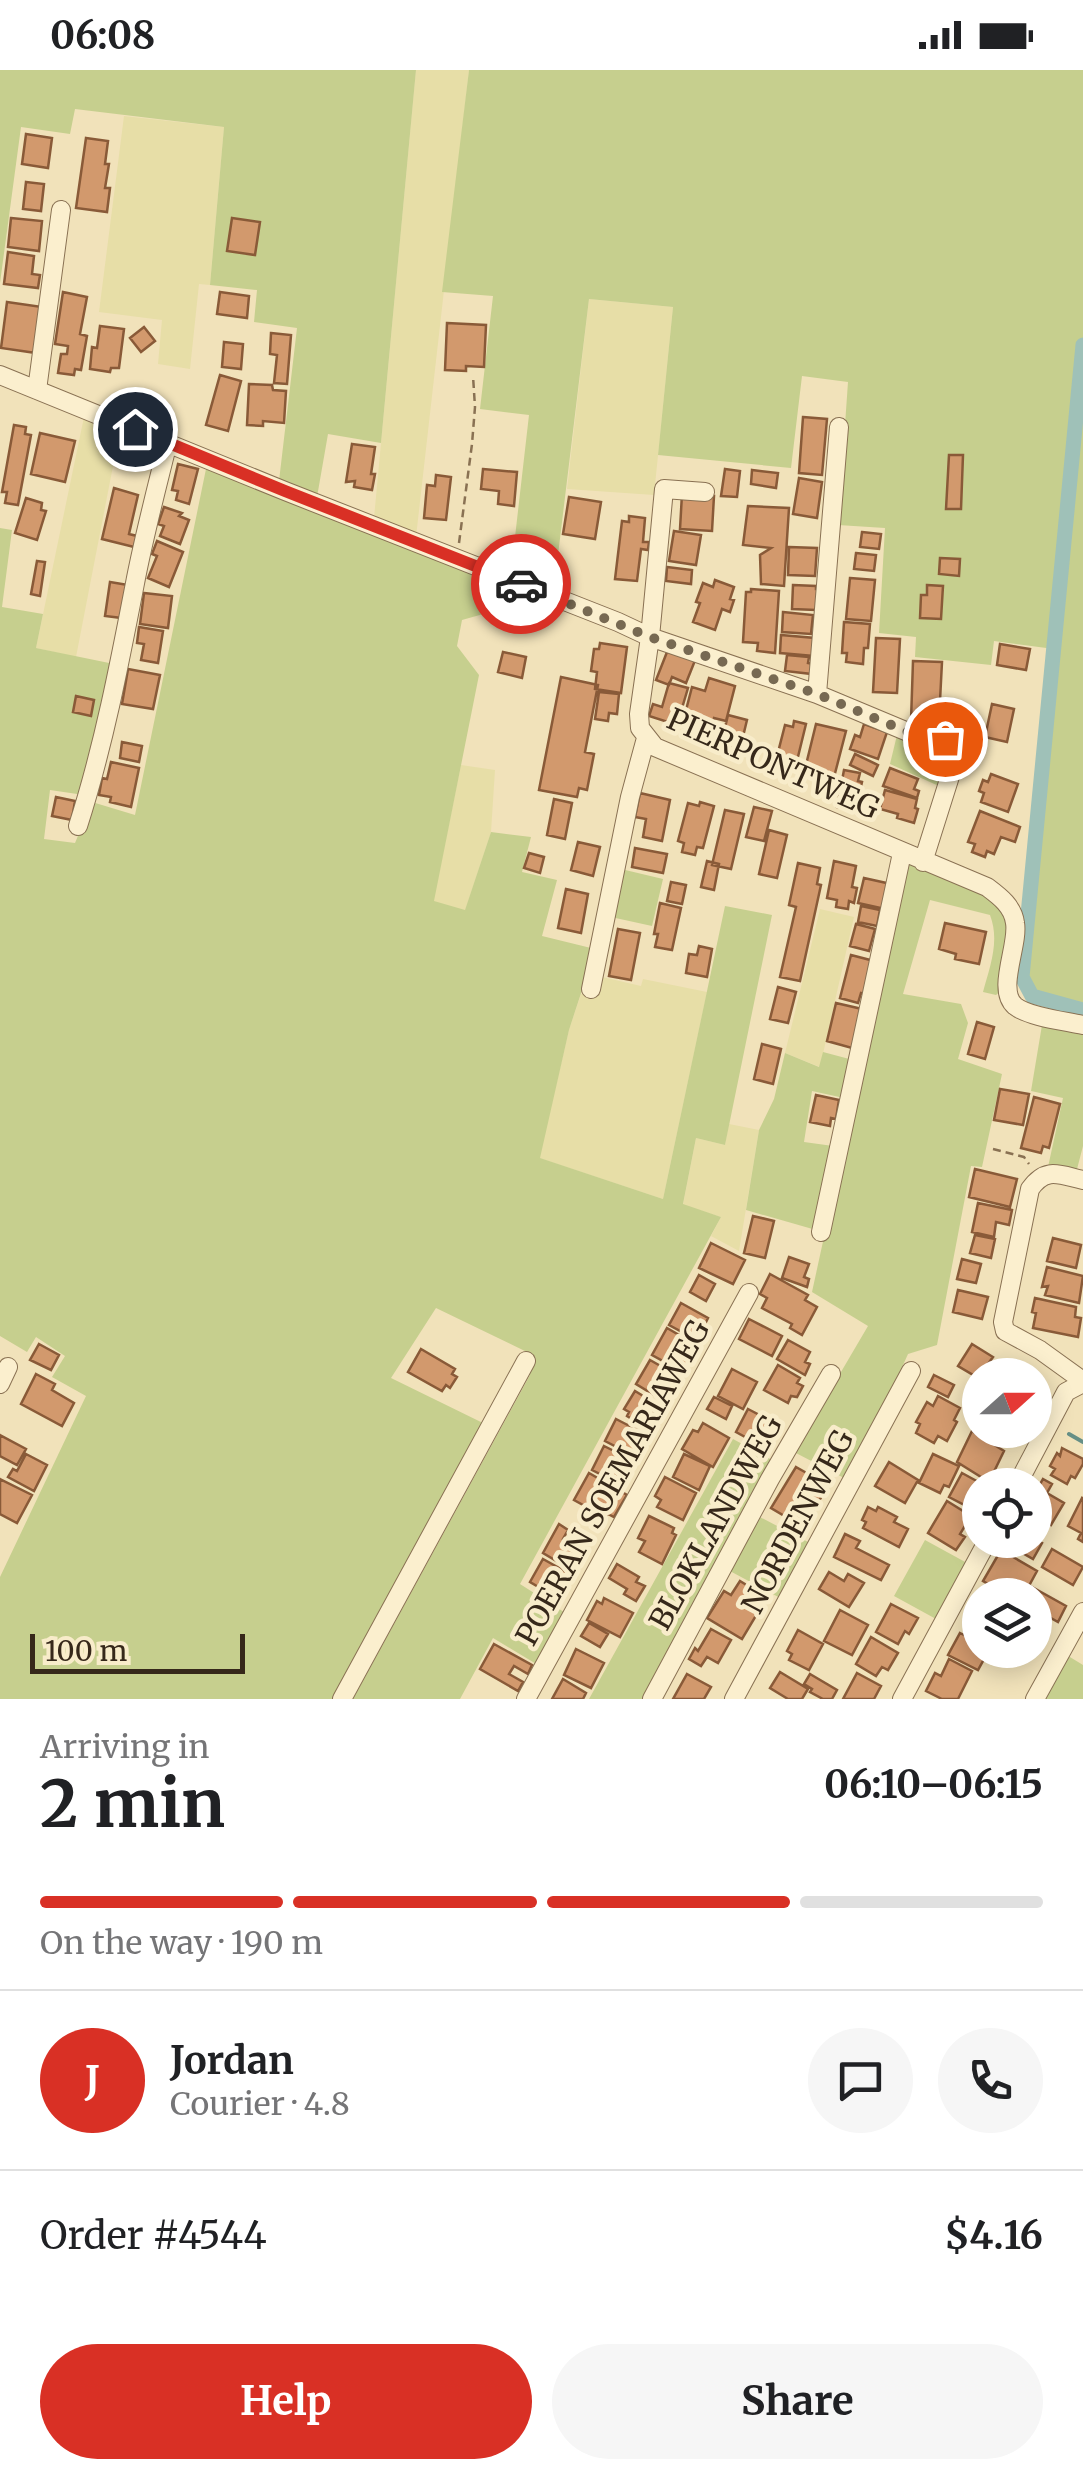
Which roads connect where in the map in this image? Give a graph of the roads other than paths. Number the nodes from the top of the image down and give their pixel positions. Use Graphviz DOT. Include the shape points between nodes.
graph roads {
  1 [pos="61,210"];
  2 [pos="0,375"];
  3 [pos="37,390"];
  4 [pos="838,427"];
  5 [pos="168,442"];
  6 [pos="704,492"];
  7 [pos="650,637"];
  8 [pos="817,694"];
  9 [pos="646,738"];
  10 [pos="78,826"];
  11 [pos="902,852"];
  12 [pos="923,862"];
  13 [pos="591,989"];
  14 [pos="1083,1024"];
  15 [pos="1083,1180"];
  16 [pos="821,1232"];
  17 [pos="749,1293"];
  18 [pos="526,1361"];
  19 [pos="911,1372"];
  20 [pos="831,1374"];
  21 [pos="1083,1382"];
  22 [pos="1026,1468"];
  23 [pos="978,1558"];
  24 [pos="1083,1612"];
  25 [pos="342,1699"];
  26 [pos="526,1699"];
  27 [pos="652,1699"];
  28 [pos="734,1699"];
  29 [pos="902,1699"];
  30 [pos="1035,1699"];
  1 -- 3 [label="street"];
  2 -- 3 [label="street"];
  3 -- 5 [label="street"];
  4 -- 8 [label="street"];
  5 -- 7 [label="street"];
  5 -- 10 [label="street"];
  6 -- 7 [label="street, PIERPONTWEG" via="664,489"];
  7 -- 8 [label="street"];
  7 -- 9 [label="street, PIERPONTWEG" via="639,714"];
  8 -- 12 [label="street" via="949,743 952,770"];
  9 -- 11 [label="street, PIERPONTWEG"];
  9 -- 13 [label="street"];
  11 -- 12 [label="street, PIERPONTWEG"];
  11 -- 16 [label="street"];
  12 -- 14 [label="street, PIERPONTWEG" via="987,888 1012,911 1012,1004"];
  15 -- 21 [label="street" via="1051,1173 1030,1190 1003,1322 1005,1331"];
  17 -- 26 [label="street, POERAN SOEMARIAWEG"];
  18 -- 25 [label="street"];
  19 -- 28 [label="street, NORDENWEG"];
  20 -- 27 [label="street, BLOKLANDWEG"];
  21 -- 22 [label="street" via="1066,1392"];
  23 -- 29 [label="street"];
  24 -- 30 [label="street"];
}
